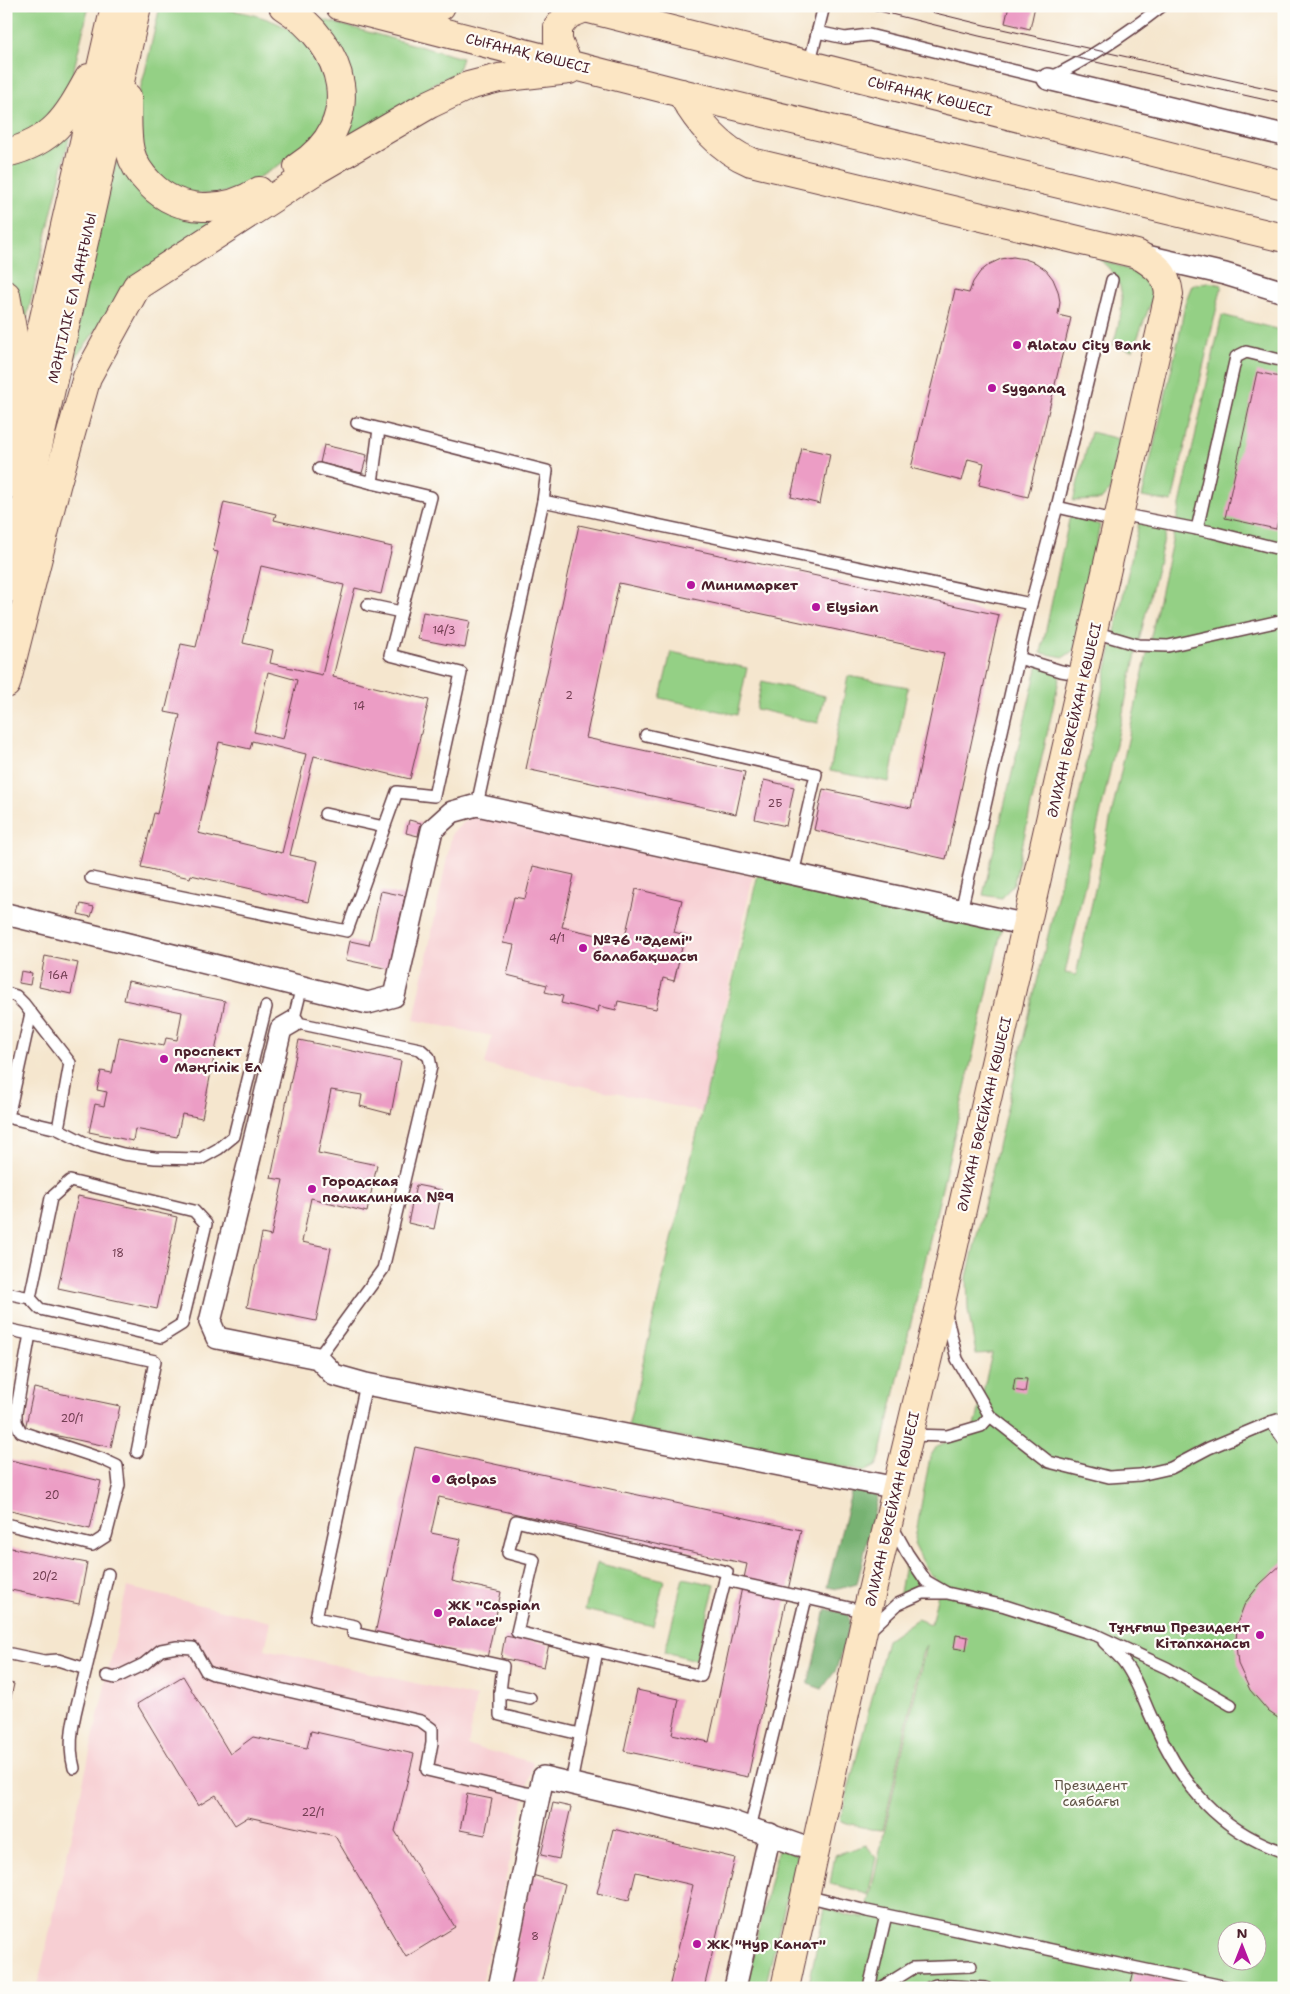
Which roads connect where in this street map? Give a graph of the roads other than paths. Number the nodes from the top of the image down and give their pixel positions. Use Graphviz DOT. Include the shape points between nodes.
graph roads {
  1 [pos="115,6"];
  2 [pos="137,6"];
  3 [pos="283,6"];
  4 [pos="340,6"];
  5 [pos="410,6"];
  6 [pos="441,6"];
  7 [pos="624,6"];
  8 [pos="824,6"];
  9 [pos="1162,6"];
  10 [pos="581,7"];
  11 [pos="679,32"];
  12 [pos="817,32"];
  13 [pos="116,52"];
  14 [pos="809,65"];
  15 [pos="578,66"];
  16 [pos="1048,79"];
  17 [pos="681,93"];
  18 [pos="744,108"];
  19 [pos="1284,135"];
  20 [pos="727,148"];
  21 [pos="6,153"];
  22 [pos="1284,185"];
  23 [pos="1284,238"];
  24 [pos="1137,254"];
  25 [pos="1112,280"];
  26 [pos="1284,292"];
  27 [pos="6,295"];
  28 [pos="1284,361"];
  29 [pos="6,406"];
  30 [pos="356,423"];
  31 [pos="379,429"];
  32 [pos="320,469"];
  33 [pos="372,483"];
  34 [pos="6,485"];
  35 [pos="543,501"];
  36 [pos="1057,507"];
  37 [pos="1119,518"];
  38 [pos="1197,529"];
  39 [pos="1284,550"];
  40 [pos="6,589"];
  41 [pos="1031,604"];
  42 [pos="368,605"];
  43 [pos="401,612"];
  44 [pos="1284,620"];
  45 [pos="1094,632"];
  46 [pos="1018,658"];
  47 [pos="1084,675"];
  48 [pos="6,684"];
  49 [pos="646,735"];
  50 [pos="477,805"];
  51 [pos="325,814"];
  52 [pos="384,828"];
  53 [pos="793,874"];
  54 [pos="91,878"];
  55 [pos="961,911"];
  56 [pos="6,914"];
  57 [pos="1027,925"];
  58 [pos="302,986"];
  59 [pos="6,993"];
  60 [pos="266,1007"];
  61 [pos="31,1013"];
  62 [pos="293,1022"];
  63 [pos="7,1117"];
  64 [pos="58,1129"];
  65 [pos="6,1293"];
  66 [pos="30,1298"];
  67 [pos="942,1298"];
  68 [pos="6,1329"];
  69 [pos="30,1334"];
  70 [pos="318,1358"];
  71 [pos="366,1384"];
  72 [pos="990,1416"];
  73 [pos="1284,1418"];
  74 [pos="1271,1422"];
  75 [pos="910,1435"];
  76 [pos="1284,1440"];
  77 [pos="136,1452"];
  78 [pos="897,1488"];
  79 [pos="889,1520"];
  80 [pos="6,1524"];
  81 [pos="108,1574"];
  82 [pos="725,1580"];
  83 [pos="946,1593"];
  84 [pos="806,1598"];
  85 [pos="864,1624"];
  86 [pos="1096,1635"];
  87 [pos="597,1651"];
  88 [pos="6,1653"];
  89 [pos="86,1669"];
  90 [pos="107,1676"];
  91 [pos="500,1692"];
  92 [pos="530,1698"];
  93 [pos="1231,1705"];
  94 [pos="580,1734"];
  95 [pos="74,1768"];
  96 [pos="571,1783"];
  97 [pos="538,1794"];
  98 [pos="760,1831"];
  99 [pos="815,1848"];
  100 [pos="1284,1852"];
  101 [pos="806,1896"];
  102 [pos="886,1915"];
  103 [pos="971,1966"];
  104 [pos="499,1988"];
  105 [pos="735,1988"];
  106 [pos="786,1988"];
  107 [pos="869,1988"];
  108 [pos="881,1988"];
  109 [pos="929,1988"];
  110 [pos="986,1988"];
  111 [pos="1232,1988"];
  1 -- 13 [label="main road, МӘҢГІЛІК ЕЛ ДАҢҒЫЛЫ"];
  2 -- 13 [label="main road, МӘҢГІЛІК ЕЛ ДАҢҒЫЛЫ"];
  3 -- 13 [label="main road" via="319,37 329,51 341,84 338,116 332,133 310,159 249,198 237,202 207,207 187,205 171,200 143,176 134,163 129,144"];
  4 -- 15 [label="main road, СЫҒАНАҚ КӨШЕСІ"];
  5 -- 6 [label="main road" via="423,10"];
  7 -- 11 [label="main road"];
  8 -- 12 [label="lane"];
  9 -- 16 [label="lane" via="1119,39"];
  10 -- 11 [label="main road, СЫҒАНАҚ КӨШЕСІ"];
  10 -- 15 [label="main road" via="558,27 558,41"];
  11 -- 14 [label="main road, СЫҒАНАҚ КӨШЕСІ"];
  12 -- 14 [label="lane"];
  12 -- 16 [label="lane" via="845,38 870,35"];
  13 -- 21 [label="main road" via="62,123 38,142"];
  13 -- 34 [label="main road, МӘҢГІЛІК ЕЛ ДАҢҒЫЛЫ"];
  13 -- 40 [label="main road, МӘҢГІЛІК ЕЛ ДАҢҒЫЛЫ"];
  14 -- 22 [label="main road, СЫҒАНАҚ КӨШЕСІ"];
  15 -- 17 [label="main road, СЫҒАНАҚ КӨШЕСІ"];
  15 -- 48 [label="main road" via="499,78 468,86 430,104 318,169 137,286 87,377"];
  16 -- 19 [label="street"];
  17 -- 18 [label="main road, СЫҒАНАҚ КӨШЕСІ"];
  17 -- 20 [label="main road" via="706,130"];
  18 -- 20 [label="main road" via="736,118"];
  18 -- 23 [label="main road, СЫҒАНАҚ КӨШЕСІ"];
  20 -- 24 [label="main road" via="751,162"];
  24 -- 26 [label="street" via="1225,274"];
  24 -- 37 [label="main road, ӘЛИХАН БӨКЕЙХАН КӨШЕСІ" via="1162,273 1168,283 1169,294"];
  25 -- 36 [label="lane"];
  27 -- 29 [label="main road" via="18,357"];
  28 -- 38 [label="lane" via="1246,352 1236,358"];
  30 -- 31 [label="lane"];
  31 -- 33 [label="lane"];
  31 -- 35 [label="lane" via="547,471"];
  32 -- 33 [label="lane"];
  33 -- 43 [label="lane" via="431,496"];
  35 -- 41 [label="lane"];
  35 -- 50 [label="lane"];
  36 -- 37 [label="lane"];
  36 -- 41 [label="lane"];
  37 -- 38 [label="lane"];
  37 -- 45 [label="main road, ӘЛИХАН БӨКЕЙХАН КӨШЕСІ"];
  38 -- 39 [label="lane"];
  41 -- 46 [label="lane"];
  42 -- 43 [label="lane"];
  43 -- 52 [label="lane" via="390,655 461,673 434,796 397,792"];
  44 -- 45 [label="lane" via="1168,646 1138,646"];
  45 -- 47 [label="main road, ӘЛИХАН БӨКЕЙХАН КӨШЕСІ"];
  46 -- 47 [label="lane"];
  46 -- 55 [label="lane"];
  47 -- 57 [label="main road, ӘЛИХАН БӨКЕЙХАН КӨШЕСІ"];
  49 -- 53 [label="lane" via="816,774"];
  50 -- 53 [label="street"];
  50 -- 58 [label="street" via="452,812 432,830 394,996 368,1003"];
  51 -- 52 [label="lane"];
  52 -- 54 [label="lane" via="347,931"];
  53 -- 55 [label="street"];
  55 -- 57 [label="street"];
  56 -- 58 [label="street"];
  57 -- 67 [label="main road, ӘЛИХАН БӨКЕЙХАН КӨШЕСІ"];
  58 -- 62 [label="lane"];
  59 -- 61 [label="lane" via="16,996"];
  60 -- 64 [label="lane" via="234,1136 218,1149 200,1159 131,1156 89,1145"];
  61 -- 63 [label="lane"];
  61 -- 64 [label="lane" via="70,1063"];
  62 -- 70 [label="street" via="281,1029 210,1322 217,1338"];
  62 -- 70 [label="lane" via="420,1049 429,1058 431,1067 383,1269"];
  63 -- 64 [label="lane"];
  65 -- 66 [label="lane"];
  66 -- 66 [label="lane" via="40,1308 161,1337 182,1324 206,1224 194,1211 70,1181 51,1198"];
  67 -- 72 [label="lane" via="957,1359"];
  67 -- 75 [label="main road, ӘЛИХАН БӨКЕЙХАН КӨШЕСІ"];
  68 -- 69 [label="lane"];
  69 -- 77 [label="lane" via="155,1361"];
  69 -- 80 [label="lane" via="16,1413 21,1432 117,1466 119,1485 106,1536 92,1544"];
  70 -- 71 [label="street" via="334,1375"];
  71 -- 78 [label="street"];
  71 -- 91 [label="lane" via="316,1618 355,1626 354,1633 503,1666"];
  72 -- 74 [label="lane" via="1049,1462 1108,1477 1140,1475 1170,1468"];
  72 -- 75 [label="lane" via="981,1426 947,1436"];
  73 -- 74 [label="lane"];
  74 -- 76 [label="lane"];
  75 -- 78 [label="main road, ӘЛИХАН БӨКЕЙХАН КӨШЕСІ"];
  78 -- 79 [label="main road, ӘЛИХАН БӨКЕЙХАН КӨШЕСІ"];
  79 -- 83 [label="lane" via="926,1581"];
  79 -- 85 [label="main road, ӘЛИХАН БӨКЕЙХАН КӨШЕСІ"];
  81 -- 89 [label="lane"];
  82 -- 84 [label="lane"];
  82 -- 87 [label="lane" via="701,1676"];
  82 -- 87 [label="lane" via="727,1572 516,1521 508,1553 534,1560 517,1632"];
  83 -- 85 [label="lane" via="923,1594"];
  83 -- 86 [label="lane" via="1005,1606"];
  84 -- 85 [label="lane"];
  84 -- 98 [label="lane"];
  85 -- 99 [label="main road, ӘЛИХАН БӨКЕЙХАН КӨШЕСІ"];
  86 -- 93 [label="lane" via="1167,1668"];
  86 -- 100 [label="lane" via="1123,1661 1177,1770 1201,1800 1228,1824"];
  87 -- 94 [label="lane"];
  88 -- 89 [label="lane" via="44,1661 58,1660"];
  89 -- 95 [label="lane" via="72,1730 70,1756"];
  90 -- 97 [label="lane" via="115,1678 144,1664 161,1650 193,1648 206,1671 213,1674 421,1721 432,1729 427,1770"];
  91 -- 92 [label="lane"];
  91 -- 94 [label="lane" via="500,1714"];
  94 -- 96 [label="lane"];
  96 -- 97 [label="street" via="543,1777"];
  96 -- 98 [label="street" via="727,1820"];
  97 -- 104 [label="street"];
  98 -- 99 [label="street" via="798,1846"];
  98 -- 105 [label="street"];
  99 -- 101 [label="main road, ӘЛИХАН БӨКЕЙХАН КӨШЕСІ"];
  101 -- 102 [label="lane"];
  101 -- 106 [label="main road, ӘЛИХАН БӨКЕЙХАН КӨШЕСІ"];
  102 -- 107 [label="lane"];
  102 -- 111 [label="lane"];
  103 -- 108 [label="lane" via="913,1968"];
  109 -- 110 [label="lane" via="936,1985"];
}
